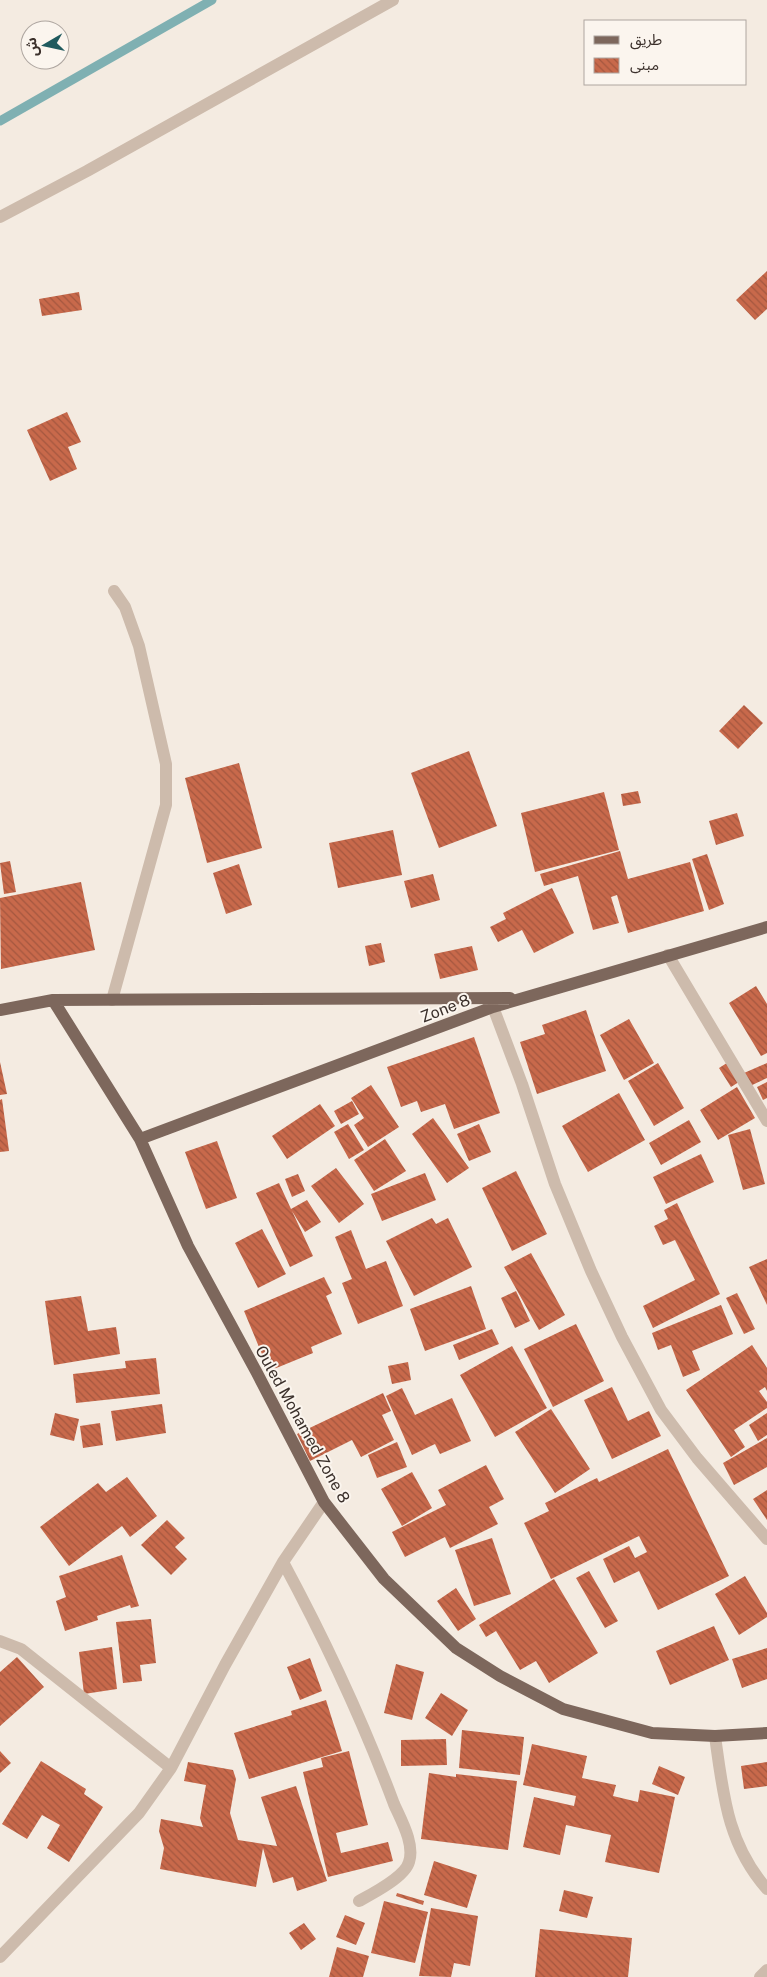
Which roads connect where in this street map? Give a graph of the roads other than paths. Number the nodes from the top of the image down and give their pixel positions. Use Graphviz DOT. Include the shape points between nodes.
graph roads {
  1 [pos="393,0"];
  2 [pos="0,217"];
  3 [pos="114,591"];
  4 [pos="767,927"];
  5 [pos="668,955"];
  6 [pos="523,998"];
  7 [pos="53,1000"];
  8 [pos="112,1000"];
  9 [pos="493,1007"];
  10 [pos="0,1010"];
  11 [pos="767,1121"];
  12 [pos="140,1140"];
  13 [pos="324,1502"];
  14 [pos="767,1539"];
  15 [pos="283,1562"];
  16 [pos="0,1641"];
  17 [pos="767,1733"];
  18 [pos="715,1736"];
  19 [pos="171,1768"];
  20 [pos="767,1889"];
  21 [pos="359,1901"];
  22 [pos="0,1957"];
  23 [pos="767,1970"];
  24 [pos="760,1977"];
  1 -- 2 [label="street"];
  3 -- 8 [label="street" via="139,646 166,764 166,805"];
  4 -- 5 [label="main road, Zone 8"];
  5 -- 6 [label="main road, Zone 8"];
  5 -- 11 [label="street"];
  6 -- 8 [label="main road"];
  6 -- 9 [label="main road, Zone 8"];
  7 -- 8 [label="main road"];
  7 -- 10 [label="main road"];
  7 -- 12 [label="main road, Ouled Mohamed Zone 8"];
  9 -- 12 [label="main road, Zone 8"];
  9 -- 14 [label="street" via="555,1184 622,1338 661,1410 697,1458"];
  12 -- 13 [label="main road, Ouled Mohamed Zone 8" via="188,1246"];
  13 -- 15 [label="street"];
  13 -- 18 [label="main road, Ouled Mohamed Zone 8" via="384,1579 456,1648 500,1676 563,1709 652,1733"];
  15 -- 19 [label="street"];
  15 -- 21 [label="street" via="358,1714 408,1841 409,1863 405,1869 383,1889"];
  16 -- 19 [label="street" via="20,1649"];
  17 -- 18 [label="main road, Ouled Mohamed Zone 8"];
  18 -- 20 [label="street" via="724,1805 742,1853"];
  19 -- 22 [label="street" via="139,1813"];
  23 -- 24 [label="street"];
}
